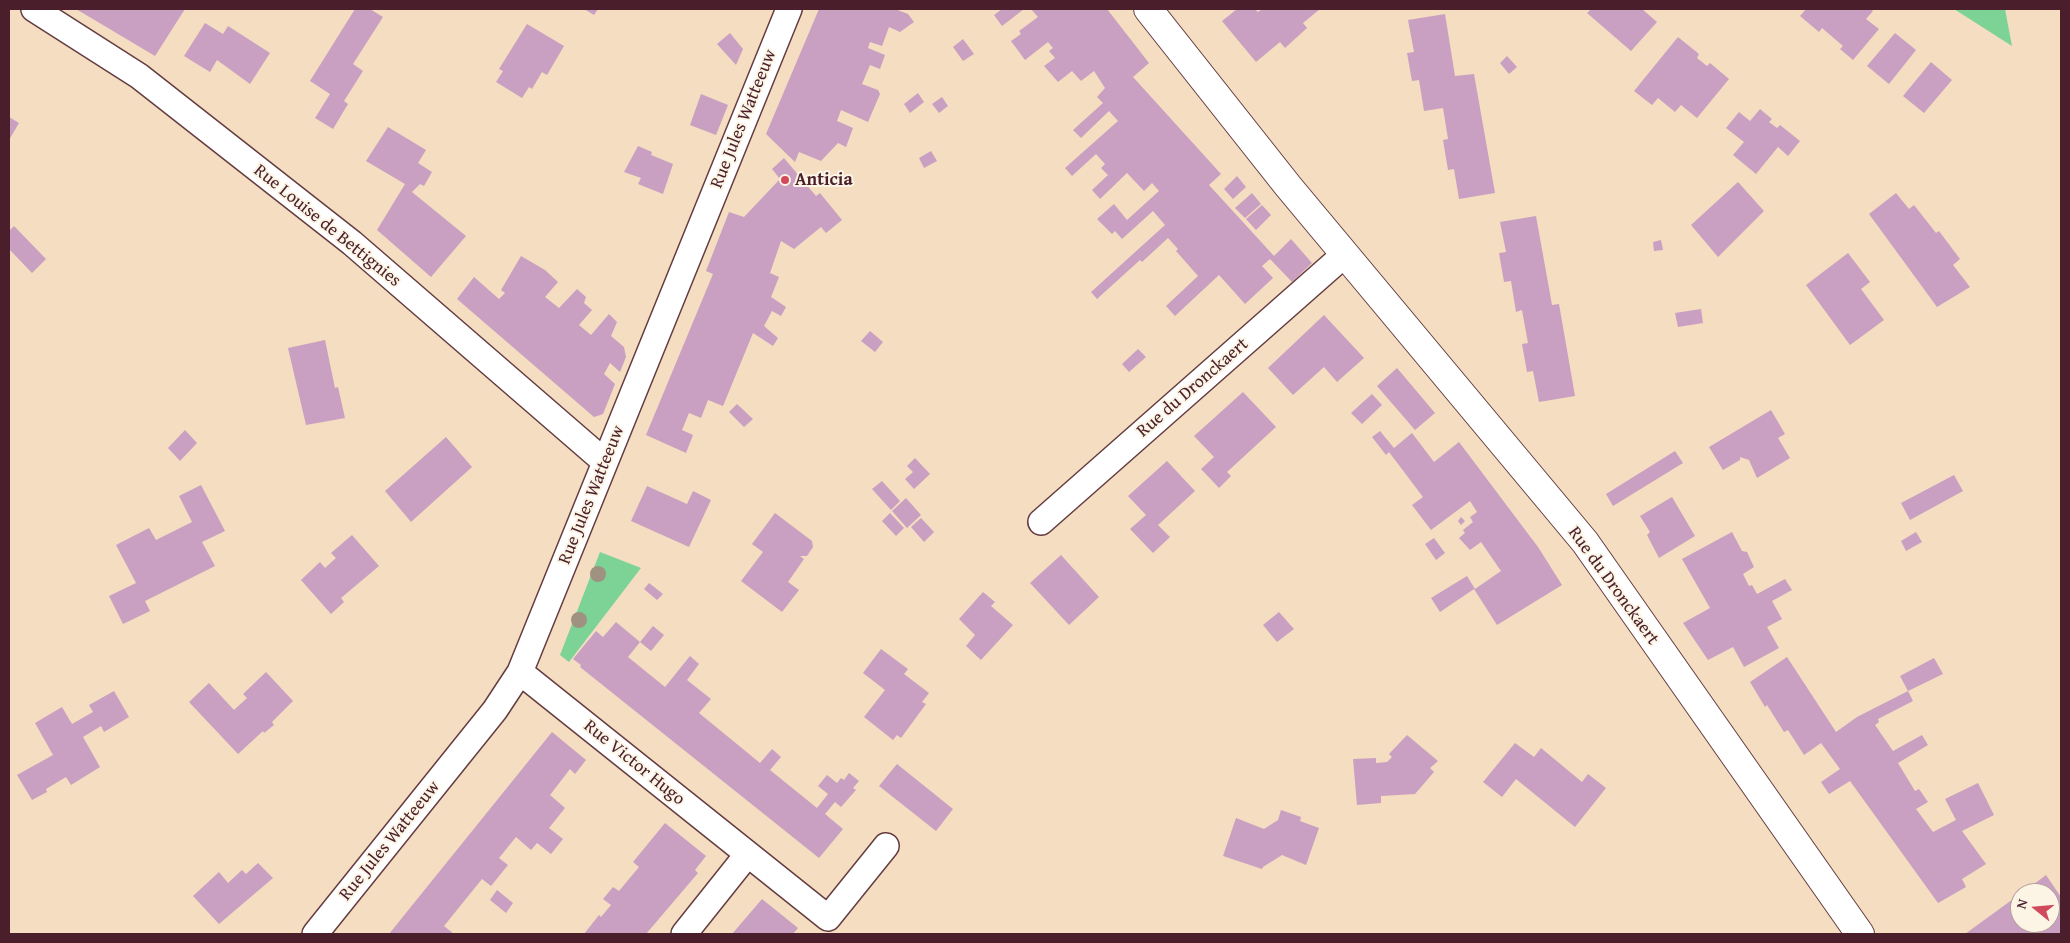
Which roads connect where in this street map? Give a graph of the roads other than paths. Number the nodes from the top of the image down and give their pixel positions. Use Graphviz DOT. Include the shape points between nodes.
graph roads {
  1 [pos="34,9"];
  2 [pos="790,9"];
  3 [pos="1148,9"];
  4 [pos="1344,255"];
  5 [pos="606,462"];
  6 [pos="1041,522"];
  7 [pos="520,672"];
  8 [pos="886,846"];
  9 [pos="748,855"];
  10 [pos="315,934"];
  11 [pos="684,934"];
  12 [pos="1860,934"];
  1 -- 5 [label="street, Rue Louise de Bettignies" via="139,76 352,243"];
  2 -- 5 [label="street, Rue Jules Watteeuw"];
  3 -- 4 [label="main road, Rue du Dronckaert"];
  4 -- 6 [label="street, Rue du Dronckaert"];
  4 -- 12 [label="main road, Rue du Dronckaert" via="1585,542"];
  5 -- 7 [label="street, Rue Jules Watteeuw"];
  7 -- 9 [label="street, Rue Victor Hugo"];
  7 -- 10 [label="street, Rue Jules Watteeuw" via="495,710"];
  8 -- 9 [label="street, Rue Victor Hugo" via="828,918"];
  9 -- 11 [label="street"];
}
